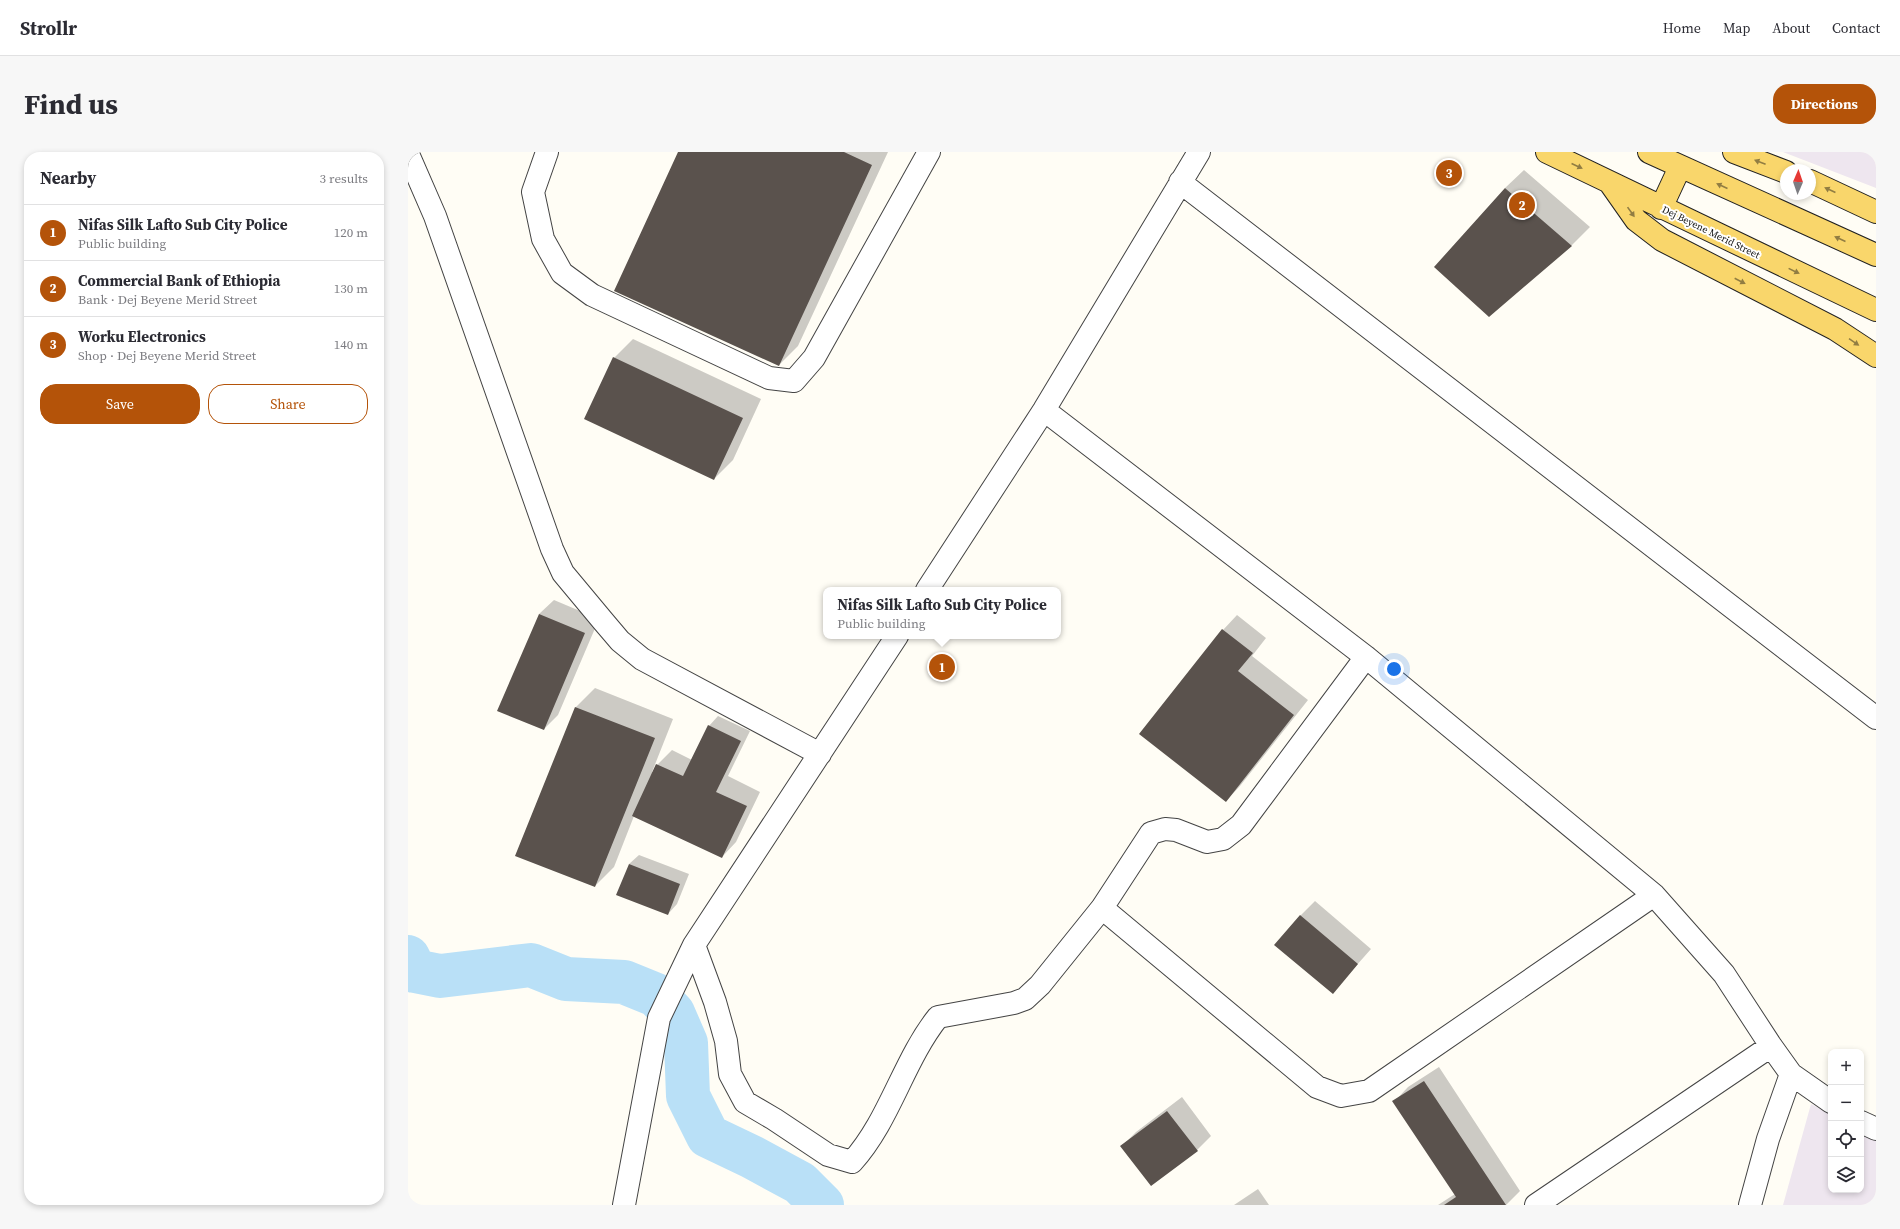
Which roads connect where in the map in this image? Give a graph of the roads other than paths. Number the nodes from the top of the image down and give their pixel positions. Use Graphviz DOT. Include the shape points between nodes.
graph roads {
  1 [pos="547,152"];
  2 [pos="929,152"];
  3 [pos="1199,152"];
  4 [pos="1547,152"];
  5 [pos="1649,152"];
  6 [pos="1734,152"];
  7 [pos="408,154"];
  8 [pos="1680,167"];
  9 [pos="1780,170"];
  10 [pos="1608,181"];
  11 [pos="1180,182"];
  12 [pos="1816,184"];
  13 [pos="1661,208"];
  14 [pos="1876,212"];
  15 [pos="1876,255"];
  16 [pos="1876,310"];
  17 [pos="1876,356"];
  18 [pos="1044,410"];
  19 [pos="929,587"];
  20 [pos="895,639"];
  21 [pos="1366,657"];
  22 [pos="1876,718"];
  23 [pos="820,754"];
  24 [pos="1654,894"];
  25 [pos="1102,908"];
  26 [pos="694,945"];
  27 [pos="1771,1046"];
  28 [pos="1791,1074"];
  29 [pos="1828,1100"];
  30 [pos="1864,1123"];
  31 [pos="1876,1129"];
  32 [pos="624,1205"];
  33 [pos="1536,1205"];
  34 [pos="1750,1205"];
  1 -- 2 [label="street" via="533,192 543,239 562,273 592,296 769,378 794,381 814,358"];
  3 -- 11 [label="street"];
  4 -- 10 [label="main road, Dej Beyene Merid Street, one-way"];
  5 -- 8 [label="main road"];
  9 -- 6 [label="main road, one-way"];
  7 -- 23 [label="street" via="435,216 552,549 563,573 620,641 642,659"];
  8 -- 13 [label="main road"];
  15 -- 8 [label="main road, one-way"];
  10 -- 13 [label="main road, Dej Beyene Merid Street"];
  10 -- 17 [label="main road, one-way" via="1636,220 1662,240 1836,330"];
  11 -- 18 [label="street"];
  11 -- 22 [label="street"];
  14 -- 12 [label="main road, one-way"];
  13 -- 16 [label="main road, Dej Beyene Merid Street, one-way"];
  18 -- 19 [label="street"];
  18 -- 21 [label="street"];
  20 -- 23 [label="street"];
  21 -- 24 [label="street"];
  21 -- 25 [label="street" via="1241,825 1223,840 1207,842 1176,830 1165,829 1152,833"];
  23 -- 26 [label="street"];
  24 -- 25 [label="street" via="1370,1091 1341,1096 1317,1087"];
  24 -- 27 [label="street" via="1724,974"];
  25 -- 26 [label="street" via="1040,985 1025,999 938,1017 927,1032 877,1128 852,1162 828,1155 745,1102 730,1074 726,1041"];
  26 -- 32 [label="street" via="658,1018"];
  27 -- 28 [label="street"];
  27 -- 33 [label="street"];
  28 -- 29 [label="street"];
  28 -- 34 [label="street" via="1768,1140"];
  30 -- 31 [label="street"];
}
